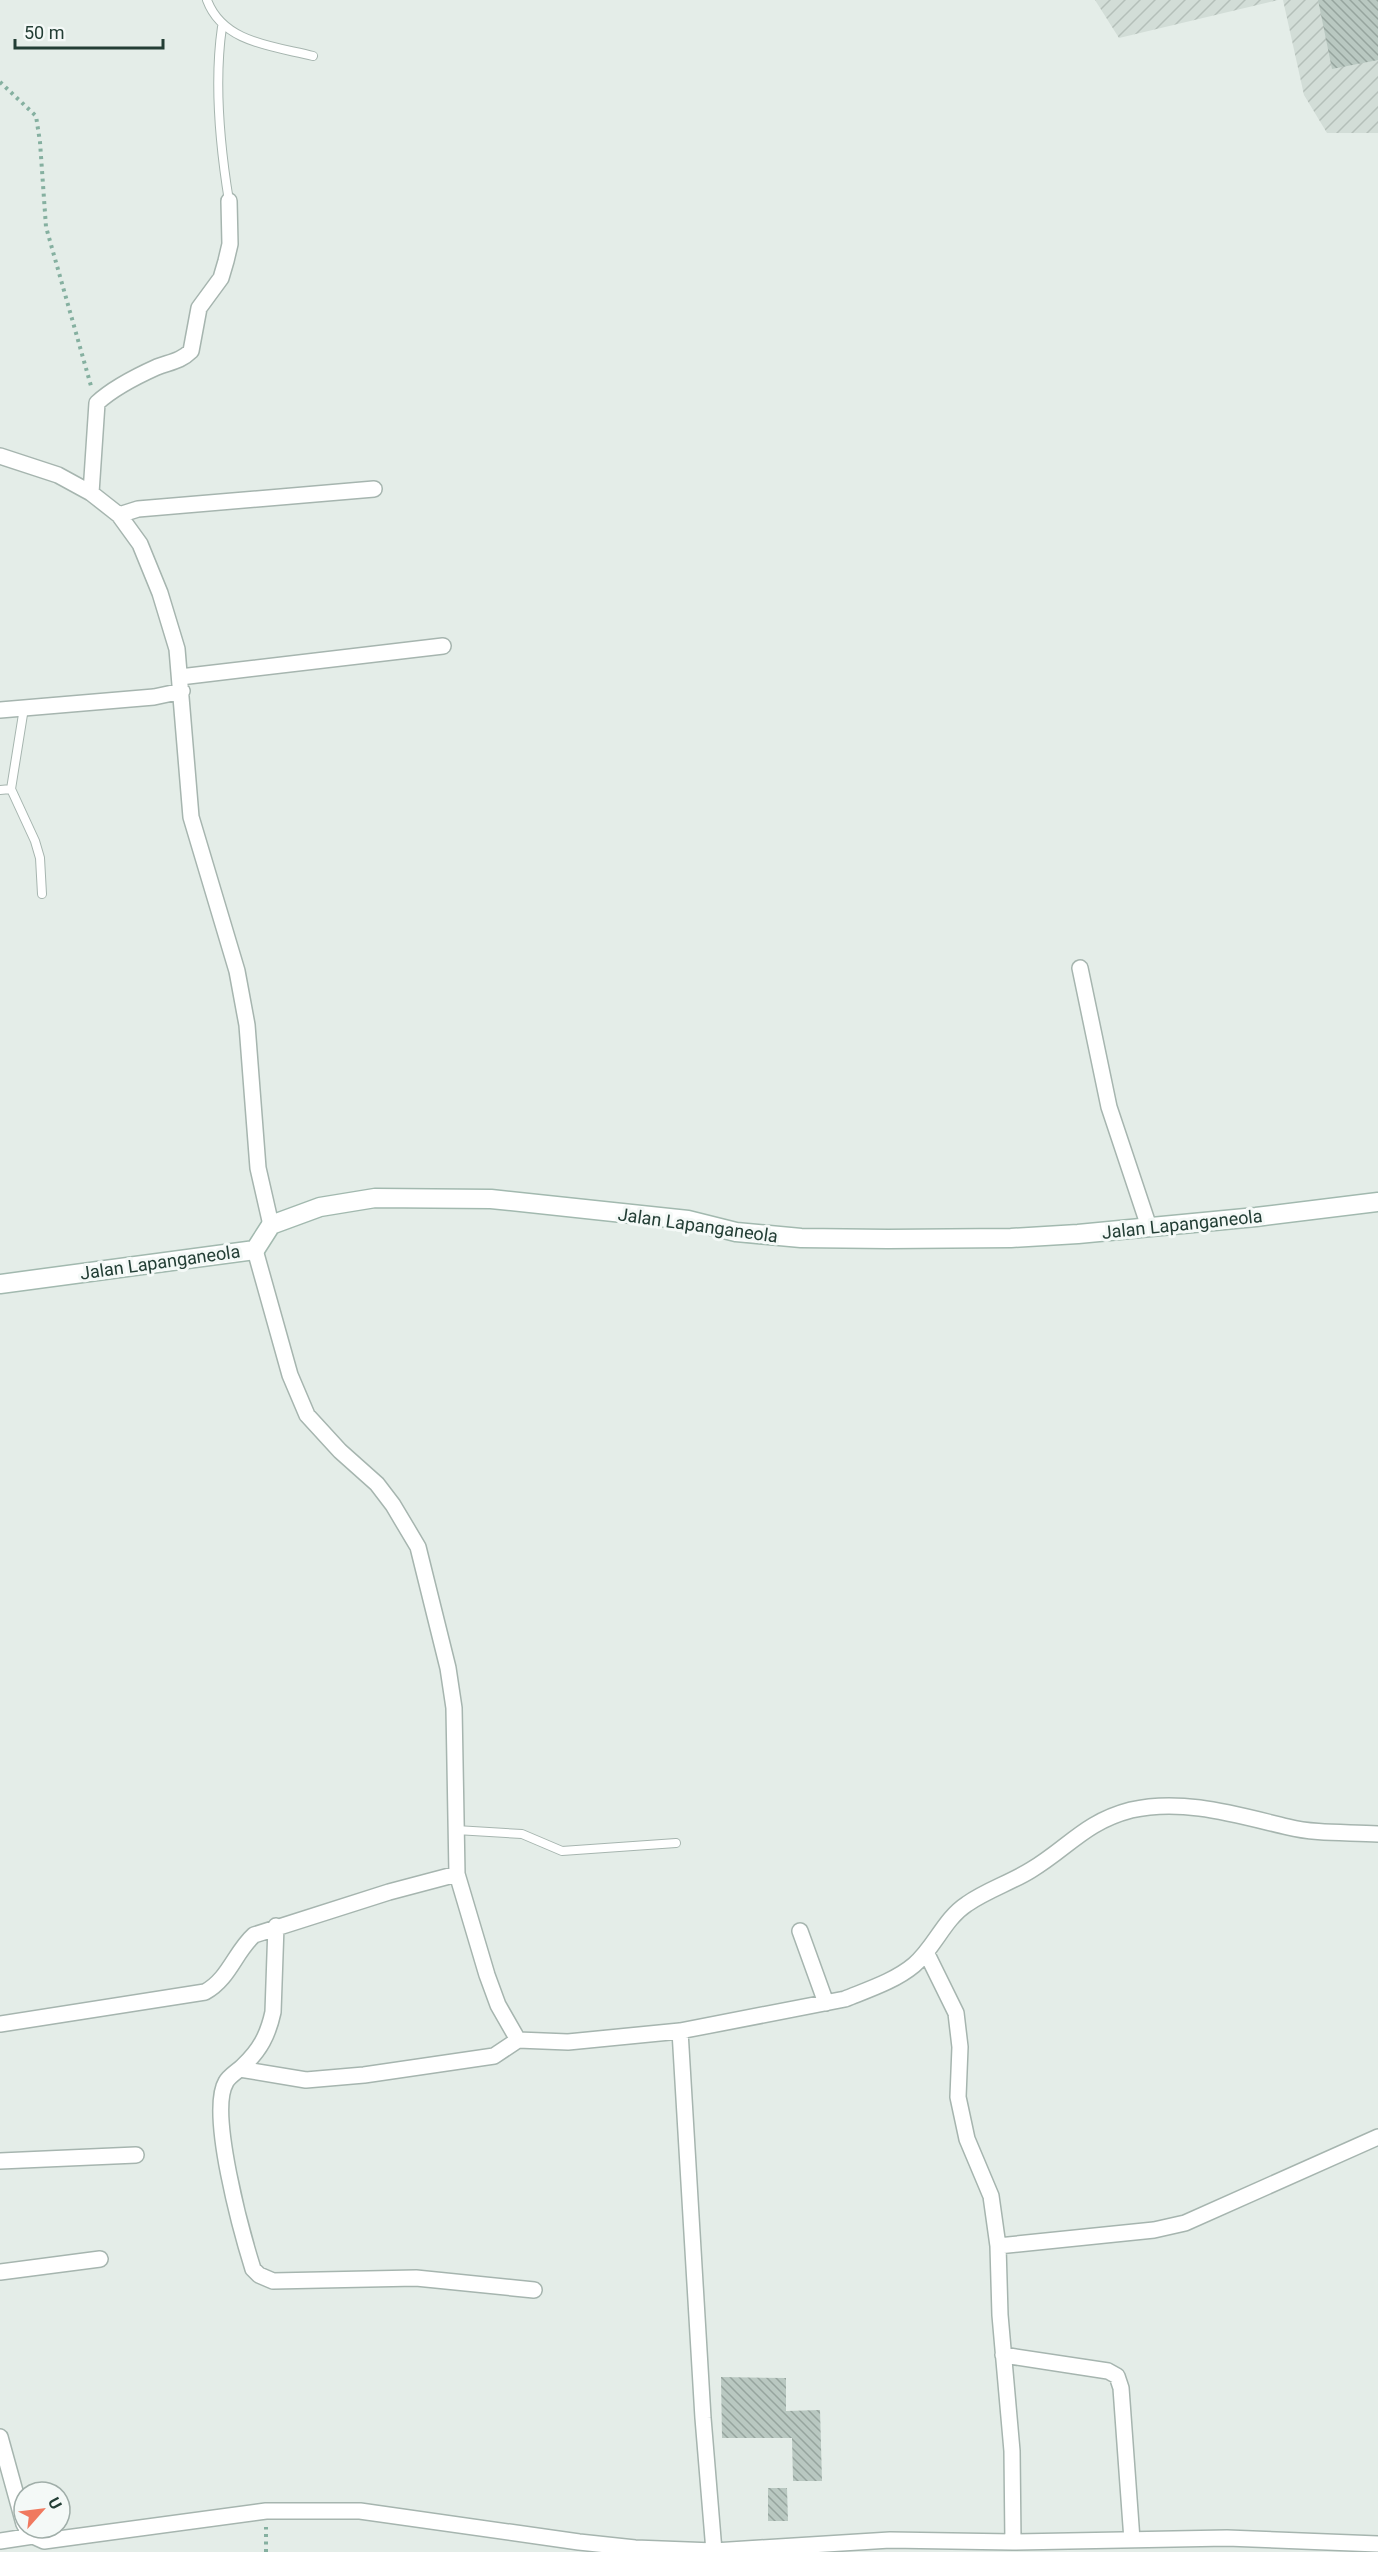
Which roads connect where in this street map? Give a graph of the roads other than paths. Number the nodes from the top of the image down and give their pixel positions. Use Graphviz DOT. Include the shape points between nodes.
graph roads {
  1 [pos="207,0"];
  2 [pos="222,27"];
  3 [pos="313,56"];
  4 [pos="229,201"];
  5 [pos="0,456"];
  6 [pos="374,489"];
  7 [pos="91,493"];
  8 [pos="119,515"];
  9 [pos="443,646"];
  10 [pos="181,684"];
  11 [pos="24,708"];
  12 [pos="0,710"];
  13 [pos="11,789"];
  14 [pos="0,790"];
  15 [pos="42,894"];
  16 [pos="1080,968"];
  17 [pos="1378,1202"];
  18 [pos="271,1225"];
  19 [pos="1149,1227"];
  20 [pos="255,1250"];
  21 [pos="0,1284"];
  22 [pos="456,1830"];
  23 [pos="1378,1834"];
  24 [pos="676,1843"];
  25 [pos="457,1874"];
  26 [pos="276,1926"];
  27 [pos="800,1931"];
  28 [pos="926,1952"];
  29 [pos="826,2003"];
  30 [pos="0,2024"];
  31 [pos="680,2031"];
  32 [pos="518,2040"];
  33 [pos="240,2069"];
  34 [pos="1378,2137"];
  35 [pos="136,2155"];
  36 [pos="0,2161"];
  37 [pos="998,2246"];
  38 [pos="100,2259"];
  39 [pos="0,2272"];
  40 [pos="534,2290"];
  41 [pos="1003,2355"];
  42 [pos="0,2437"];
  43 [pos="13,2480"];
  44 [pos="72,2537"];
  45 [pos="1132,2540"];
  46 [pos="1012,2542"];
  47 [pos="1378,2544"];
  48 [pos="1227,2545"];
  49 [pos="890,2546"];
  50 [pos="714,2551"];
  1 -- 2 [label="lane"];
  2 -- 3 [label="lane" via="253,42"];
  2 -- 4 [label="lane" via="217,59 223,166"];
  4 -- 7 [label="street" via="230,244 226,261 221,278 199,308 191,351 180,360 157,367 105,394 97,403"];
  5 -- 7 [label="street" via="58,475"];
  6 -- 8 [label="street" via="138,509"];
  7 -- 8 [label="street"];
  8 -- 10 [label="street" via="140,544 160,593 177,649"];
  9 -- 10 [label="street"];
  10 -- 11 [label="street" via="143,699"];
  10 -- 18 [label="street" via="191,817 237,971 247,1025 258,1168"];
  11 -- 12 [label="street"];
  11 -- 13 [label="lane"];
  13 -- 14 [label="lane"];
  13 -- 15 [label="lane" via="35,841"];
  16 -- 19 [label="street" via="1108,1107"];
  17 -- 19 [label="street, Jalan Lapanganeola"];
  18 -- 19 [label="street, Jalan Lapanganeola" via="320,1207 375,1198 491,1199 688,1220 736,1232 801,1238 1011,1238"];
  18 -- 20 [label="street, Jalan Lapanganeola"];
  20 -- 21 [label="street, Jalan Lapanganeola"];
  20 -- 22 [label="street" via="290,1375 307,1415 377,1484 418,1547 454,1708"];
  22 -- 24 [label="lane" via="522,1834 562,1851"];
  22 -- 25 [label="street"];
  23 -- 28 [label="street" via="1304,1830 1215,1810 1133,1810 1100,1820 1032,1869 955,1912"];
  25 -- 26 [label="street"];
  25 -- 32 [label="street" via="491,1985"];
  26 -- 30 [label="street" via="245,1943 232,1967 205,1992"];
  26 -- 33 [label="street" via="270,2024 257,2054"];
  27 -- 29 [label="street"];
  28 -- 29 [label="street" via="895,1977"];
  28 -- 37 [label="street" via="956,2013 960,2047 958,2097 967,2139 991,2196"];
  29 -- 31 [label="street"];
  31 -- 32 [label="street" via="568,2042"];
  31 -- 50 [label="street"];
  32 -- 33 [label="street" via="494,2056 364,2075 306,2080"];
  33 -- 40 [label="street" via="226,2081 220,2102 222,2131 236,2208 253,2270 259,2275 273,2281 416,2278"];
  34 -- 37 [label="street" via="1185,2223 1154,2230"];
  35 -- 36 [label="street"];
  37 -- 41 [label="street"];
  38 -- 39 [label="street"];
  41 -- 45 [label="street" via="1108,2371 1117,2376"];
  41 -- 46 [label="street" via="1012,2451"];
  42 -- 43 [label="street"];
  44 -- 50 [label="street" via="266,2511 360,2511 590,2543"];
  45 -- 46 [label="street"];
  45 -- 48 [label="street"];
  46 -- 49 [label="street"];
  47 -- 48 [label="street"];
  49 -- 50 [label="street"];
}
